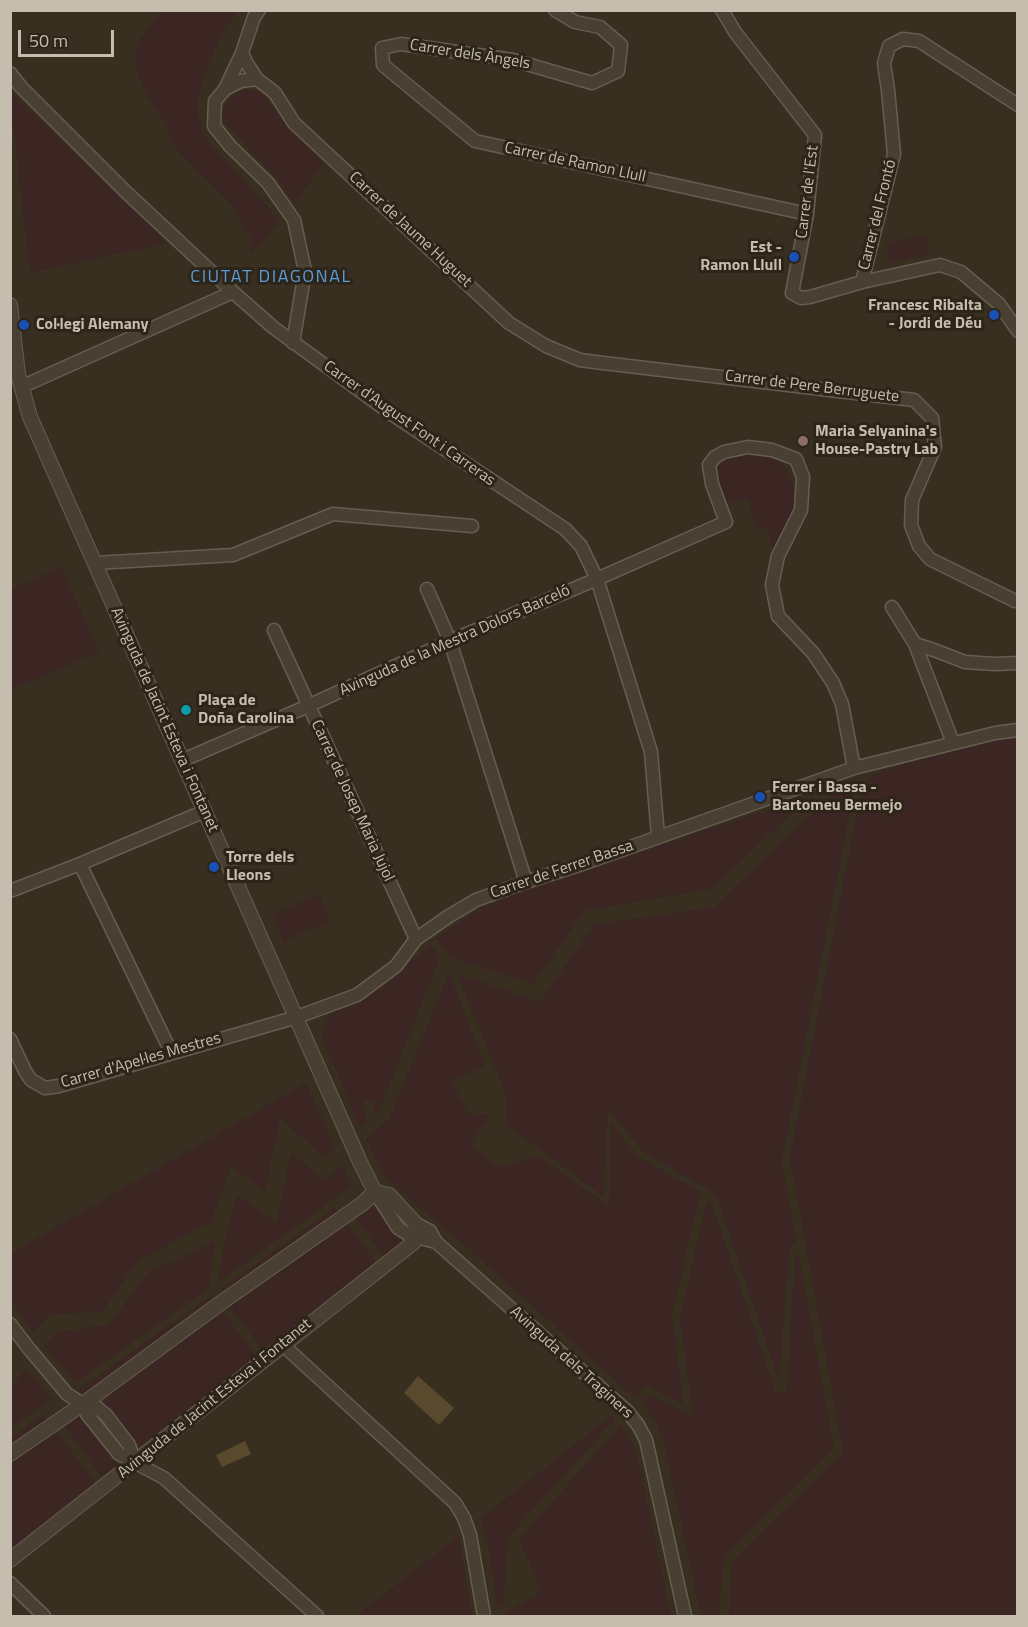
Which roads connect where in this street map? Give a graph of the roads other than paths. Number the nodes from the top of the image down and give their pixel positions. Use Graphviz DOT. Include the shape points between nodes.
graph roads {
  1 [pos="259,10"];
  2 [pos="555,10"];
  3 [pos="565,10"];
  4 [pos="722,11"];
  5 [pos="575,22"];
  6 [pos="382,48"];
  7 [pos="242,53"];
  8 [pos="10,73"];
  9 [pos="257,79"];
  10 [pos="16,85"];
  11 [pos="225,89"];
  12 [pos="1017,105"];
  13 [pos="807,214"];
  14 [pos="862,282"];
  15 [pos="233,292"];
  16 [pos="999,304"];
  17 [pos="10,305"];
  18 [pos="1017,315"];
  19 [pos="1017,331"];
  20 [pos="293,343"];
  21 [pos="580,360"];
  22 [pos="21,387"];
  23 [pos="472,526"];
  24 [pos="95,563"];
  25 [pos="597,579"];
  26 [pos="427,589"];
  27 [pos="1017,601"];
  28 [pos="892,607"];
  29 [pos="274,630"];
  30 [pos="450,641"];
  31 [pos="915,644"];
  32 [pos="1017,663"];
  33 [pos="308,706"];
  34 [pos="1017,730"];
  35 [pos="953,743"];
  36 [pos="183,760"];
  37 [pos="854,768"];
  38 [pos="205,811"];
  39 [pos="658,837"];
  40 [pos="80,864"];
  41 [pos="525,882"];
  42 [pos="10,891"];
  43 [pos="416,939"];
  44 [pos="297,1017"];
  45 [pos="10,1039"];
  46 [pos="171,1052"];
  47 [pos="375,1192"];
  48 [pos="416,1230"];
  49 [pos="10,1324"];
  50 [pos="283,1345"];
  51 [pos="83,1404"];
  52 [pos="10,1454"];
  53 [pos="135,1463"];
  54 [pos="10,1560"];
  55 [pos="10,1583"];
  56 [pos="44,1617"];
  57 [pos="317,1617"];
  58 [pos="484,1617"];
  59 [pos="686,1617"];
  1 -- 7 [label="street"];
  2 -- 5 [label="street"];
  3 -- 5 [label="street"];
  4 -- 13 [label="street, Carrer de l'Est" via="815,135"];
  5 -- 6 [label="street, Carrer dels Àngels" via="600,27 621,45 618,71 592,83 513,60 401,44"];
  6 -- 13 [label="street, Carrer de Ramon Llull" via="383,65 476,141"];
  7 -- 9 [label="street, Carrer de Jaume Huguet"];
  7 -- 11 [label="street"];
  8 -- 10 [label="street, Carrer d'August Font i Carreras"];
  9 -- 11 [label="street"];
  9 -- 21 [label="street, Carrer de Jaume Huguet" via="274,93 294,123 509,323 546,346"];
  10 -- 15 [label="street, Carrer d'August Font i Carreras"];
  11 -- 20 [label="street" via="215,101 214,126 268,183 294,220 305,271"];
  12 -- 14 [label="street, Carrer del Frontó" via="919,41 903,39 889,46 884,63 894,154"];
  13 -- 14 [label="street, Carrer de l'Est" via="792,293 810,297"];
  14 -- 16 [label="street" via="940,265 961,272"];
  15 -- 20 [label="street, Carrer d'August Font i Carreras"];
  15 -- 22 [label="street"];
  16 -- 18 [label="street"];
  16 -- 19 [label="street"];
  17 -- 22 [label="street, Avinguda de Jacint Esteva i Fontanet"];
  20 -- 25 [label="street, Carrer d'August Font i Carreras" via="390,413 565,529 581,546"];
  21 -- 27 [label="street, Carrer de Pere Berruguete" via="915,400 932,418 935,447 912,500 911,525 919,546 930,559"];
  22 -- 24 [label="street, Avinguda de Jacint Esteva i Fontanet" via="30,417"];
  23 -- 24 [label="street" via="333,514 233,555"];
  24 -- 36 [label="street, Avinguda de Jacint Esteva i Fontanet"];
  25 -- 30 [label="street, Avinguda de la Mestra Dolors Barceló"];
  25 -- 37 [label="street, Avinguda de la Mestra Dolors Barceló" via="726,522 712,484 709,465 715,457 748,447 796,459 803,477 801,510 778,556 772,585 778,616 813,653 833,683 842,704"];
  25 -- 39 [label="street, Carrer d'August Font i Carreras" via="651,752"];
  26 -- 30 [label="street"];
  28 -- 31 [label="street"];
  29 -- 33 [label="street, Carrer de Josep Maria Jujol"];
  30 -- 33 [label="street, Avinguda de la Mestra Dolors Barceló"];
  30 -- 41 [label="street"];
  31 -- 32 [label="street" via="965,662"];
  31 -- 35 [label="street"];
  33 -- 36 [label="street, Avinguda de la Mestra Dolors Barceló"];
  33 -- 43 [label="street, Carrer de Josep Maria Jujol"];
  34 -- 35 [label="street, Carrer de Ferrer Bassa"];
  35 -- 37 [label="street, Carrer de Ferrer Bassa"];
  36 -- 38 [label="street, Avinguda de Jacint Esteva i Fontanet"];
  37 -- 39 [label="street, Carrer de Ferrer Bassa"];
  38 -- 40 [label="street"];
  38 -- 44 [label="street, Avinguda de Jacint Esteva i Fontanet"];
  39 -- 41 [label="street, Carrer de Ferrer Bassa"];
  40 -- 42 [label="street"];
  40 -- 46 [label="street"];
  41 -- 43 [label="street, Carrer de Ferrer Bassa" via="476,900"];
  43 -- 44 [label="street, Carrer de Ferrer Bassa" via="396,966 357,995"];
  44 -- 46 [label="street, Carrer d'Apel·les Mestres"];
  44 -- 47 [label="street, Avinguda de Jacint Esteva i Fontanet"];
  45 -- 46 [label="street, Carrer d'Apel·les Mestres" via="31,1080 45,1088"];
  47 -- 48 [label="street" via="389,1195"];
  47 -- 51 [label="street"];
  48 -- 50 [label="street, Avinguda de Jacint Esteva i Fontanet" via="413,1243"];
  48 -- 59 [label="street, Avinguda dels Traginers" via="436,1242 638,1425 646,1440"];
  49 -- 51 [label="street" via="67,1394"];
  50 -- 53 [label="street, Avinguda de Jacint Esteva i Fontanet"];
  50 -- 58 [label="street" via="455,1503 470,1535"];
  51 -- 52 [label="street"];
  51 -- 53 [label="street" via="95,1406 106,1415 129,1445"];
  53 -- 54 [label="street, Avinguda de Jacint Esteva i Fontanet"];
  53 -- 57 [label="street" via="164,1478"];
  55 -- 56 [label="street"];
}
